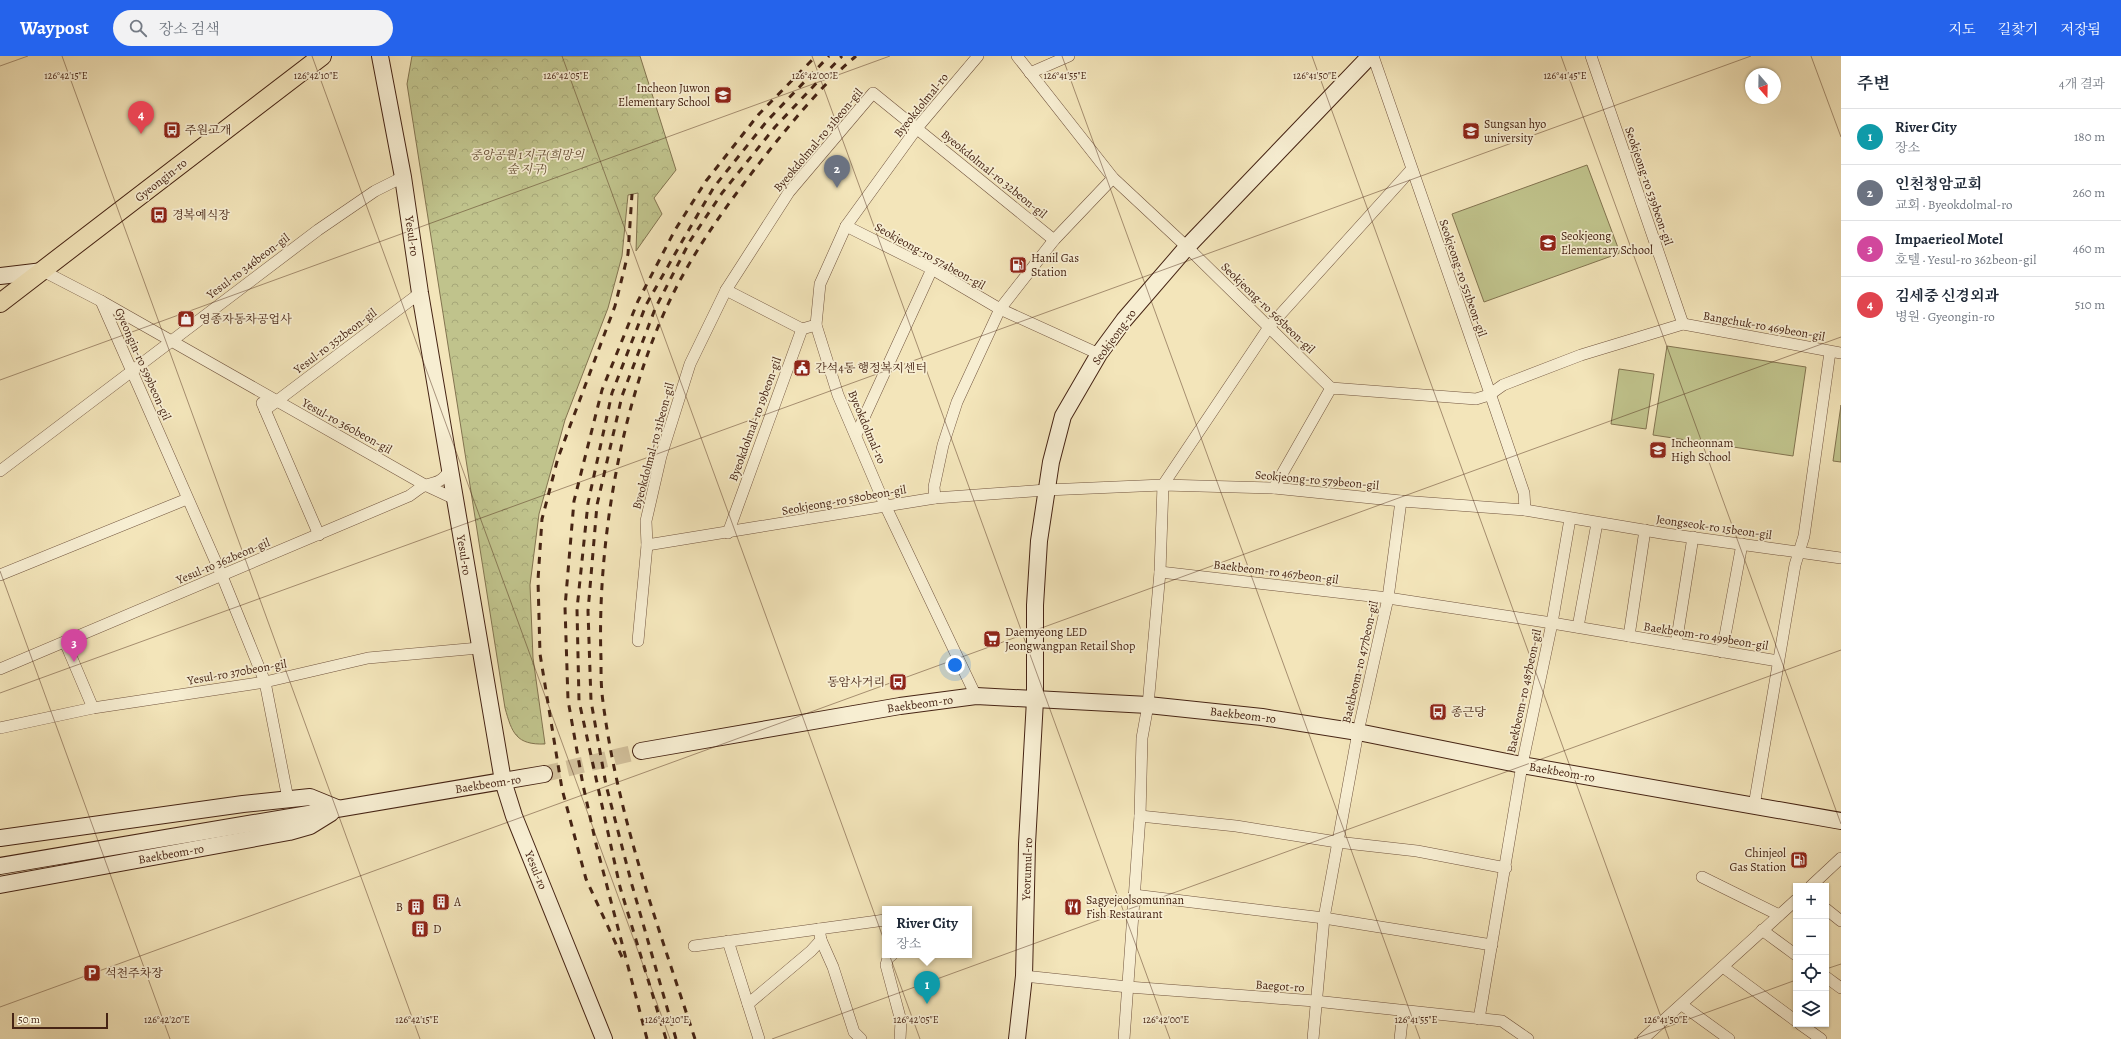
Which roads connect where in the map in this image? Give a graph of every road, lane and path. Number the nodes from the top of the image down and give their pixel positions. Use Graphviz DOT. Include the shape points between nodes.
graph roads {
  1 [pos="322,56"];
  2 [pos="380,56"];
  3 [pos="978,56"];
  4 [pos="1017,56"];
  5 [pos="1069,56"];
  6 [pos="1370,56"];
  7 [pos="1373,56"];
  8 [pos="1591,56"];
  9 [pos="1030,73"];
  10 [pos="917,128"];
  11 [pos="1411,170"];
  12 [pos="403,177"];
  13 [pos="1113,178"];
  14 [pos="846,226"];
  15 [pos="1054,240"];
  16 [pos="1187,247"];
  17 [pos="932,269"];
  18 [pos="43,271"];
  19 [pos="0,276"];
  20 [pos="726,290"];
  21 [pos="420,293"];
  22 [pos="101,301"];
  23 [pos="0,303"];
  24 [pos="1000,309"];
  25 [pos="1683,324"];
  26 [pos="816,325"];
  27 [pos="1269,327"];
  28 [pos="802,329"];
  29 [pos="170,341"];
  30 [pos="1836,353"];
  31 [pos="1099,354"];
  32 [pos="132,371"];
  33 [pos="1331,388"];
  34 [pos="256,389"];
  35 [pos="1490,395"];
  36 [pos="276,401"];
  37 [pos="265,410"];
  38 [pos="856,435"];
  39 [pos="450,470"];
  40 [pos="0,471"];
  41 [pos="1163,485"];
  42 [pos="425,486"];
  43 [pos="1274,488"];
  44 [pos="1046,490"];
  45 [pos="935,498"];
  46 [pos="187,499"];
  47 [pos="455,499"];
  48 [pos="1401,501"];
  49 [pos="886,505"];
  50 [pos="1525,510"];
  51 [pos="1570,519"];
  52 [pos="1583,521"];
  53 [pos="1597,523"];
  54 [pos="1645,530"];
  55 [pos="728,533"];
  56 [pos="319,535"];
  57 [pos="1693,537"];
  58 [pos="1742,544"];
  59 [pos="647,545"];
  60 [pos="1799,552"];
  61 [pos="1841,558"];
  62 [pos="1160,572"];
  63 [pos="0,575"];
  64 [pos="222,576"];
  65 [pos="1388,598"];
  66 [pos="1466,610"];
  67 [pos="1552,623"];
  68 [pos="1578,627"];
  69 [pos="1629,636"];
  70 [pos="638,641"];
  71 [pos="65,642"];
  72 [pos="1676,644"];
  73 [pos="480,648"];
  74 [pos="1722,652"];
  75 [pos="1778,661"];
  76 [pos="0,669"];
  77 [pos="265,682"];
  78 [pos="976,696"];
  79 [pos="1035,700"];
  80 [pos="1148,705"];
  81 [pos="94,708"];
  82 [pos="0,728"];
  83 [pos="1358,732"];
  84 [pos="641,751"];
  85 [pos="1522,765"];
  86 [pos="544,774"];
  87 [pos="503,781"];
  88 [pos="288,799"];
  89 [pos="1754,806"];
  90 [pos="337,808"];
  91 [pos="1140,816"];
  92 [pos="1841,821"];
  93 [pos="0,838"];
  94 [pos="1337,842"];
  95 [pos="1841,858"];
  96 [pos="0,866"];
  97 [pos="1506,868"];
  98 [pos="1702,877"];
  99 [pos="1814,883"];
  100 [pos="0,885"];
  101 [pos="1134,895"];
  102 [pos="1793,903"];
  103 [pos="1829,911"];
  104 [pos="1779,915"];
  105 [pos="1324,918"];
  106 [pos="882,921"];
  107 [pos="1841,921"];
  108 [pos="1762,930"];
  109 [pos="820,934"];
  110 [pos="728,941"];
  111 [pos="1492,945"];
  112 [pos="694,946"];
  113 [pos="1793,953"];
  114 [pos="888,958"];
  115 [pos="1724,967"];
  116 [pos="1024,976"];
  117 [pos="1829,979"];
  118 [pos="1128,988"];
  119 [pos="1841,988"];
  120 [pos="1315,1001"];
  121 [pos="748,1004"];
  122 [pos="1682,1005"];
  123 [pos="1403,1012"];
  124 [pos="1479,1019"];
  125 [pos="1793,1019"];
  126 [pos="1804,1027"];
  127 [pos="857,1037"];
  128 [pos="604,1039"];
  129 [pos="759,1039"];
  130 [pos="900,1039"];
  131 [pos="1017,1039"];
  132 [pos="1124,1039"];
  133 [pos="1313,1039"];
  134 [pos="1400,1039"];
  135 [pos="1528,1039"];
  136 [pos="1643,1039"];
  137 [pos="1729,1039"];
  138 [pos="1821,1039"];
  1 -- 18 [label="main road, Gyeongin-ro"];
  2 -- 12 [label="main road, Yesul-ro"];
  3 -- 10 [label="street, Byeokdolmal-ro"];
  4 -- 9 [label="street, Seokjeong-ro 565beon-gil"];
  5 -- 9 [label="street"];
  6 -- 16 [label="main road, Seokjeong-ro"];
  7 -- 11 [label="street, Seokjeong-ro 551beon-gil"];
  8 -- 25 [label="street, Seokjeong-ro 539beon-gil"];
  9 -- 13 [label="street, Seokjeong-ro 565beon-gil"];
  10 -- 14 [label="street, Byeokdolmal-ro"];
  10 -- 15 [label="street, Byeokdolmal-ro 32beon-gil"];
  10 -- 20 [label="street, Byeokdolmal-ro 31beon-gil" via="873,93 789,192"];
  11 -- 27 [label="street"];
  11 -- 35 [label="street, Seokjeong-ro 551beon-gil"];
  12 -- 21 [label="main road, Yesul-ro"];
  12 -- 29 [label="street, Yesul-ro 346beon-gil" via="375,191 318,230"];
  13 -- 15 [label="street"];
  13 -- 16 [label="street, Seokjeong-ro 565beon-gil"];
  14 -- 17 [label="street, Seokjeong-ro 574beon-gil"];
  14 -- 26 [label="street, Byeokdolmal-ro" via="820,284"];
  15 -- 24 [label="street"];
  16 -- 27 [label="street, Seokjeong-ro 565beon-gil"];
  16 -- 31 [label="main road, Seokjeong-ro" via="1124,320"];
  17 -- 24 [label="street, Seokjeong-ro 574beon-gil"];
  17 -- 38 [label="street"];
  18 -- 19 [label="main road"];
  18 -- 22 [label="street, Gyeongin-ro 599beon-gil"];
  18 -- 23 [label="main road, Gyeongin-ro"];
  20 -- 28 [label="street"];
  20 -- 59 [label="street, Byeokdolmal-ro 31beon-gil" via="690,364 661,456 646,521"];
  21 -- 36 [label="street, Yesul-ro 352beon-gil"];
  21 -- 39 [label="main road, Yesul-ro"];
  22 -- 29 [label="street, Yesul-ro 360beon-gil"];
  22 -- 32 [label="street, Gyeongin-ro 599beon-gil"];
  24 -- 31 [label="street, Seokjeong-ro 574beon-gil"];
  24 -- 45 [label="street" via="957,402 942,445 934,487"];
  25 -- 30 [label="street, Bangchuk-ro 469beon-gil"];
  25 -- 35 [label="street" via="1581,355 1503,385"];
  26 -- 28 [label="street"];
  26 -- 38 [label="street, Byeokdolmal-ro" via="838,395"];
  27 -- 33 [label="street, Seokjeong-ro 565beon-gil"];
  27 -- 41 [label="street"];
  28 -- 55 [label="street, Byeokdolmal-ro 19beon-gil"];
  29 -- 32 [label="street, Yesul-ro 346beon-gil"];
  29 -- 34 [label="street, Yesul-ro 360beon-gil"];
  30 -- 60 [label="street, Baekbeom-ro 499beon-gil"];
  31 -- 44 [label="main road, Seokjeong-ro" via="1063,416"];
  32 -- 40 [label="street, Yesul-ro 346beon-gil"];
  32 -- 46 [label="street, Gyeongin-ro 599beon-gil"];
  33 -- 35 [label="street" via="1476,399"];
  33 -- 43 [label="street"];
  34 -- 36 [label="street, Yesul-ro 360beon-gil"];
  34 -- 37 [label="street"];
  35 -- 50 [label="street, Seokjeong-ro 551beon-gil" via="1524,493"];
  36 -- 37 [label="street, Yesul-ro 352beon-gil"];
  36 -- 42 [label="street, Yesul-ro 360beon-gil"];
  37 -- 56 [label="street"];
  38 -- 49 [label="street, Byeokdolmal-ro"];
  39 -- 42 [label="street, Yesul-ro 362beon-gil" via="443,479"];
  39 -- 47 [label="main road, Yesul-ro"];
  41 -- 43 [label="street, Seokjeong-ro 579beon-gil"];
  41 -- 44 [label="street, Seokjeong-ro 579beon-gil"];
  41 -- 62 [label="street"];
  42 -- 47 [label="street, Yesul-ro 360beon-gil"];
  42 -- 56 [label="street, Yesul-ro 362beon-gil" via="409,496"];
  43 -- 48 [label="street, Seokjeong-ro 579beon-gil"];
  44 -- 45 [label="street, Seokjeong-ro 580beon-gil"];
  44 -- 79 [label="main road, Seokjeong-ro" via="1038,548 1035,605"];
  45 -- 49 [label="street, Seokjeong-ro 580beon-gil"];
  46 -- 63 [label="street"];
  46 -- 64 [label="street, Gyeongin-ro 599beon-gil"];
  47 -- 73 [label="main road, Yesul-ro"];
  48 -- 50 [label="street, Seokjeong-ro 579beon-gil"];
  48 -- 65 [label="street, Baekbeom-ro 477beon-gil"];
  49 -- 55 [label="street, Seokjeong-ro 580beon-gil"];
  49 -- 78 [label="street, Byeokdolmal-ro"];
  50 -- 51 [label="street, Seokjeong-ro 579beon-gil"];
  51 -- 52 [label="street, Seokjeong-ro 579beon-gil"];
  51 -- 67 [label="street, Baekbeom-ro 487beon-gil"];
  52 -- 53 [label="street, Jeongseok-ro 15beon-gil"];
  53 -- 54 [label="street, Jeongseok-ro 15beon-gil"];
  53 -- 68 [label="street"];
  54 -- 57 [label="street, Jeongseok-ro 15beon-gil"];
  54 -- 69 [label="street"];
  55 -- 59 [label="street, Seokjeong-ro 580beon-gil"];
  56 -- 64 [label="street, Yesul-ro 362beon-gil"];
  57 -- 58 [label="street, Jeongseok-ro 15beon-gil"];
  57 -- 72 [label="street"];
  58 -- 60 [label="street, Jeongseok-ro 15beon-gil"];
  58 -- 74 [label="street"];
  59 -- 70 [label="street, Byeokdolmal-ro 31beon-gil"];
  60 -- 61 [label="street, Jeongseok-ro 15beon-gil"];
  60 -- 75 [label="street, Baekbeom-ro 499beon-gil"];
  62 -- 65 [label="street, Baekbeom-ro 467beon-gil"];
  62 -- 80 [label="street"];
  64 -- 71 [label="street, Yesul-ro 362beon-gil"];
  64 -- 77 [label="street, Gyeongin-ro 599beon-gil"];
  65 -- 66 [label="street, Baekbeom-ro 477beon-gil"];
  65 -- 83 [label="street, Baekbeom-ro 477beon-gil"];
  66 -- 67 [label="street, Baekbeom-ro 487beon-gil"];
  67 -- 68 [label="street, Baekbeom-ro 487beon-gil"];
  67 -- 85 [label="street, Baekbeom-ro 487beon-gil"];
  68 -- 69 [label="street, Baekbeom-ro 487beon-gil"];
  69 -- 72 [label="street, Baekbeom-ro 499beon-gil"];
  71 -- 76 [label="street, Yesul-ro 362beon-gil"];
  71 -- 81 [label="street"];
  72 -- 74 [label="street, Baekbeom-ro 499beon-gil"];
  73 -- 77 [label="street, Yesul-ro 370beon-gil" via="368,658"];
  73 -- 87 [label="main road, Yesul-ro"];
  74 -- 75 [label="street, Baekbeom-ro 499beon-gil"];
  75 -- 89 [label="street, Baekbeom-ro 499beon-gil"];
  77 -- 81 [label="street, Yesul-ro 370beon-gil"];
  77 -- 88 [label="street, Gyeongin-ro 599beon-gil"];
  78 -- 79 [label="main road, Baekbeom-ro"];
  78 -- 84 [label="main road, Baekbeom-ro" via="900,706"];
  79 -- 80 [label="main road, Baekbeom-ro"];
  79 -- 116 [label="main road, Yeorumul-ro" via="1027,844"];
  80 -- 83 [label="main road, Baekbeom-ro" via="1262,717"];
  80 -- 91 [label="street" via="1142,738"];
  81 -- 82 [label="street, Yesul-ro 370beon-gil"];
  83 -- 85 [label="main road, Baekbeom-ro"];
  83 -- 94 [label="street, Baekbeom-ro 477beon-gil"];
  85 -- 89 [label="main road, Baekbeom-ro"];
  85 -- 97 [label="street, Baekbeom-ro 487beon-gil"];
  86 -- 87 [label="main road, Baekbeom-ro"];
  87 -- 90 [label="main road, Baekbeom-ro"];
  87 -- 128 [label="main road, Yesul-ro" via="514,816"];
  88 -- 90 [label="main road" via="310,797"];
  88 -- 93 [label="main road"];
  89 -- 92 [label="main road, Baekbeom-ro"];
  90 -- 96 [label="main road, Baekbeom-ro"];
  90 -- 100 [label="main road, Baekbeom-ro" via="310,826 289,832"];
  91 -- 94 [label="street" via="1236,826"];
  91 -- 101 [label="street"];
  94 -- 97 [label="street" via="1417,851"];
  94 -- 105 [label="street, Baekbeom-ro 477beon-gil"];
  95 -- 99 [label="street"];
  97 -- 111 [label="street, Baekbeom-ro 487beon-gil"];
  98 -- 104 [label="street"];
  101 -- 105 [label="street"];
  101 -- 118 [label="street"];
  102 -- 104 [label="street"];
  103 -- 107 [label="street"];
  104 -- 108 [label="street"];
  105 -- 111 [label="street"];
  105 -- 120 [label="street, Baekbeom-ro 477beon-gil"];
  106 -- 109 [label="street"];
  108 -- 113 [label="street"];
  108 -- 115 [label="street"];
  109 -- 110 [label="street"];
  109 -- 121 [label="street" via="811,951"];
  109 -- 127 [label="street"];
  110 -- 112 [label="street"];
  110 -- 121 [label="street"];
  111 -- 124 [label="street, Baekbeom-ro 487beon-gil"];
  114 -- 130 [label="street" via="886,965 901,1020"];
  115 -- 122 [label="street"];
  115 -- 125 [label="street"];
  116 -- 118 [label="street, Baegot-ro"];
  116 -- 131 [label="main road, Yeorumul-ro"];
  117 -- 119 [label="street"];
  118 -- 120 [label="street, Baegot-ro"];
  118 -- 132 [label="street"];
  120 -- 123 [label="street, Baegot-ro"];
  120 -- 133 [label="street, Baekbeom-ro 477beon-gil"];
  121 -- 129 [label="street"];
  122 -- 136 [label="street"];
  122 -- 137 [label="street"];
  123 -- 124 [label="street, Baegot-ro"];
  123 -- 134 [label="street"];
  124 -- 135 [label="street, Baegot-ro" via="1502,1021"];
  126 -- 138 [label="street"];
}
